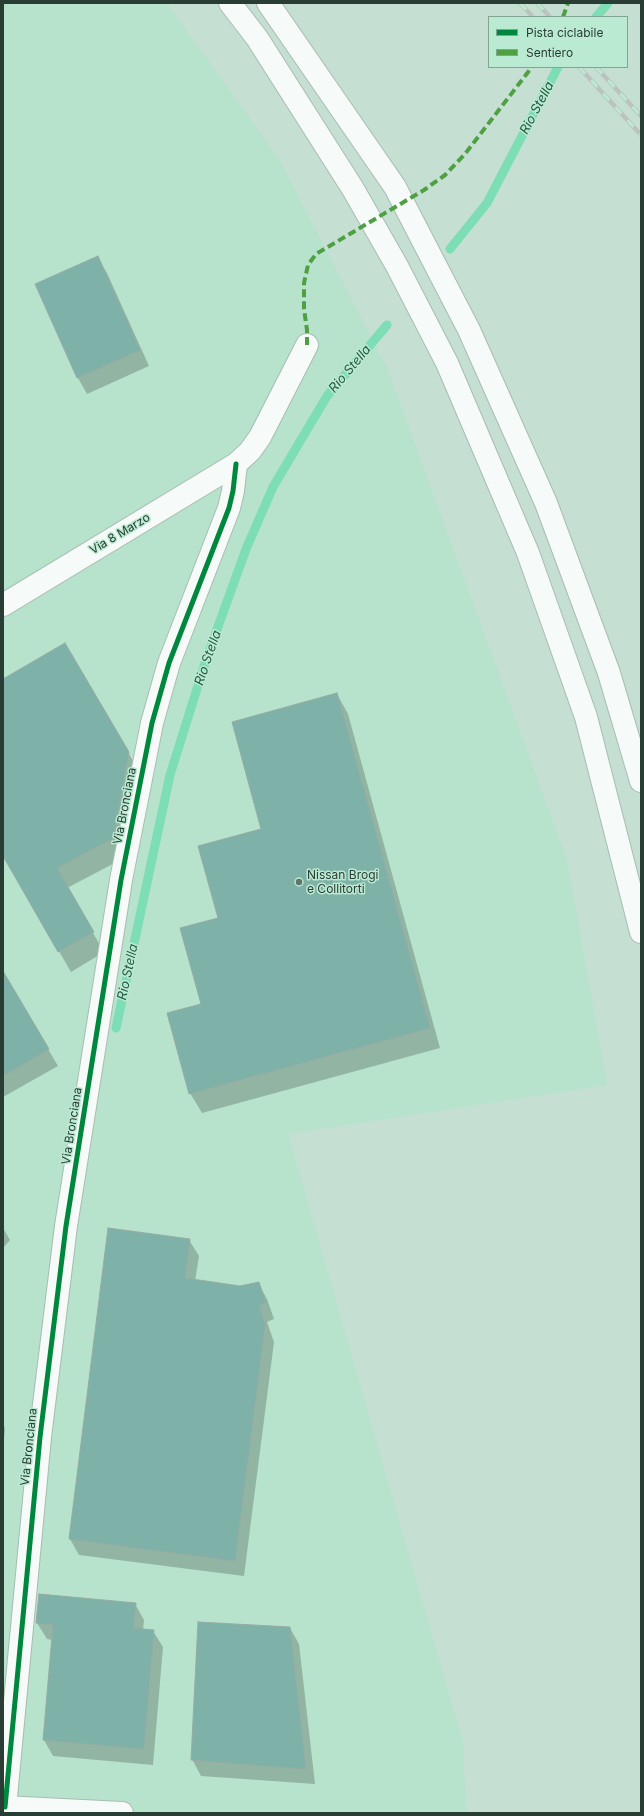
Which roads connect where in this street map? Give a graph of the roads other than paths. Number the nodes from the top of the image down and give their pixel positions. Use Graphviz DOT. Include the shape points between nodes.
graph roads {
  1 [pos="230,3"];
  2 [pos="268,3"];
  3 [pos="307,345"];
  4 [pos="236,464"];
  5 [pos="3,605"];
  6 [pos="641,781"];
  7 [pos="641,932"];
  8 [pos="4,1807"];
  9 [pos="122,1813"];
  1 -- 7 [label="main road" via="257,38 353,189 397,266 447,363 528,553 586,717"];
  2 -- 6 [label="main road" via="395,187 469,330 546,503 608,673"];
  3 -- 4 [label="main road, Via 8 Marzo" via="260,437"];
  4 -- 5 [label="main road, Via 8 Marzo"];
  4 -- 8 [label="main road, Via Bronciana" via="229,508 169,663 152,723 121,880 66,1226 40,1437"];
  8 -- 9 [label="main road"];
}
